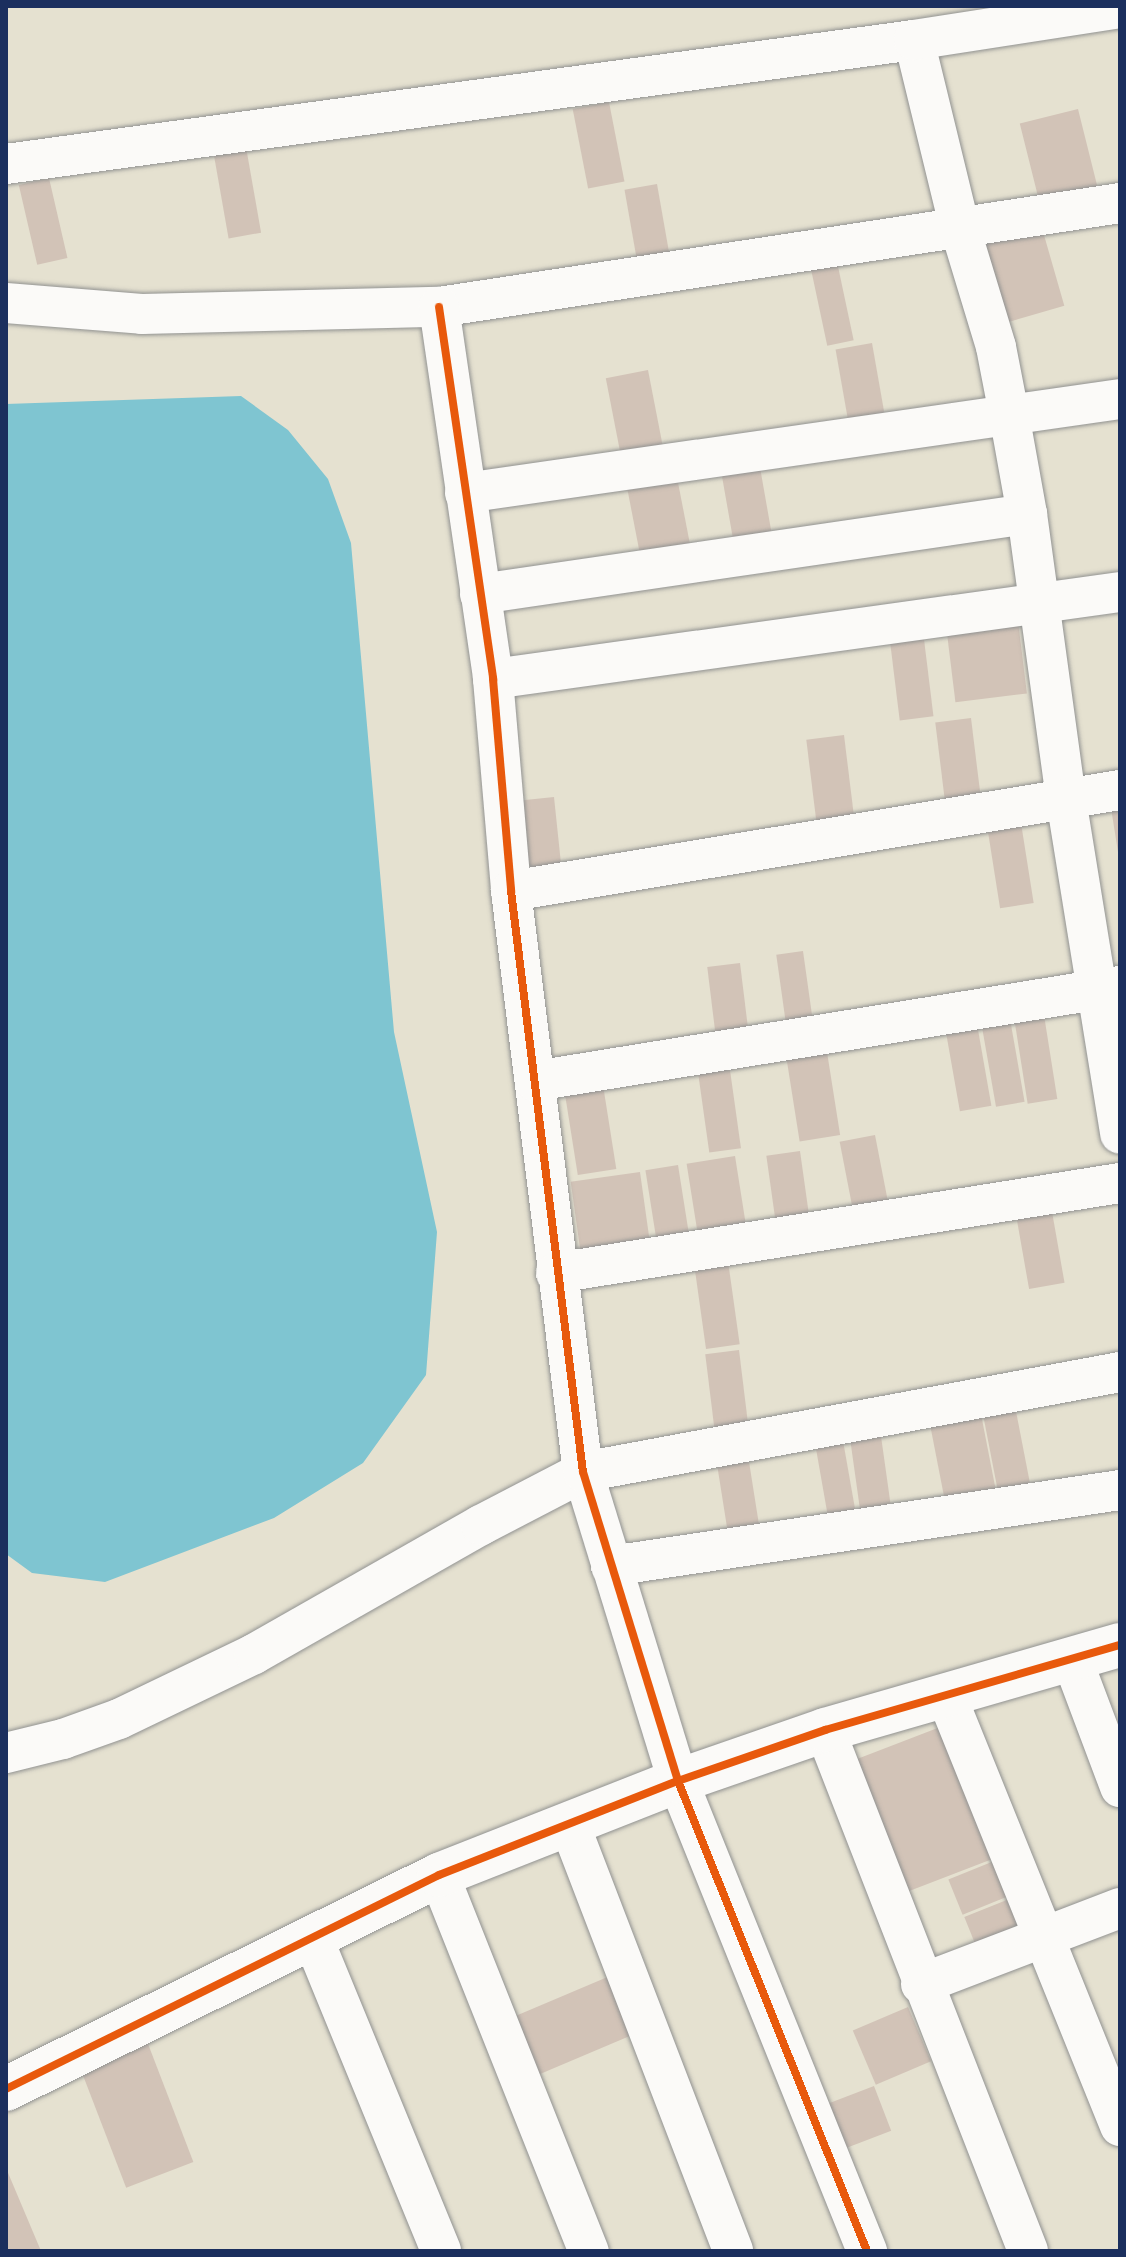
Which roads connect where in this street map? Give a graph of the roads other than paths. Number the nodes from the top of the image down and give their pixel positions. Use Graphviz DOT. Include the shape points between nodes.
graph roads {
  1 [pos="1120,8"];
  2 [pos="914,40"];
  3 [pos="6,164"];
  4 [pos="1120,203"];
  5 [pos="959,225"];
  6 [pos="6,303"];
  7 [pos="439,307"];
  8 [pos="1120,399"];
  9 [pos="1009,414"];
  10 [pos="465,493"];
  11 [pos="1027,514"];
  12 [pos="1120,592"];
  13 [pos="480,594"];
  14 [pos="1040,604"];
  15 [pos="493,679"];
  16 [pos="1120,790"];
  17 [pos="1066,799"];
  18 [pos="511,891"];
  19 [pos="1109,988"];
  20 [pos="535,1081"];
  21 [pos="1120,1134"];
  22 [pos="1120,1183"];
  23 [pos="556,1273"];
  24 [pos="1120,1372"];
  25 [pos="583,1472"];
  26 [pos="1120,1490"];
  27 [pos="611,1566"];
  28 [pos="1120,1645"];
  29 [pos="1072,1659"];
  30 [pos="946,1695"];
  31 [pos="825,1730"];
  32 [pos="6,1753"];
  33 [pos="678,1781"];
  34 [pos="1120,1787"];
  35 [pos="569,1823"];
  36 [pos="439,1875"];
  37 [pos="1120,1908"];
  38 [pos="312,1936"];
  39 [pos="1044,1936"];
  40 [pos="921,1984"];
  41 [pos="6,2089"];
  42 [pos="1120,2126"];
  43 [pos="441,2251"];
  44 [pos="589,2251"];
  45 [pos="733,2251"];
  46 [pos="867,2251"];
  47 [pos="1028,2251"];
  1 -- 2 [label="street"];
  2 -- 3 [label="street"];
  2 -- 5 [label="street"];
  4 -- 5 [label="street"];
  5 -- 7 [label="street"];
  5 -- 9 [label="street" via="996,347"];
  6 -- 7 [label="street" via="142,314"];
  7 -- 10 [label="street"];
  8 -- 9 [label="street"];
  9 -- 10 [label="street"];
  9 -- 11 [label="street"];
  10 -- 13 [label="street"];
  11 -- 13 [label="street"];
  11 -- 14 [label="street"];
  12 -- 14 [label="street"];
  13 -- 15 [label="street"];
  14 -- 15 [label="street"];
  14 -- 17 [label="street"];
  15 -- 18 [label="street"];
  16 -- 17 [label="street"];
  17 -- 18 [label="street"];
  17 -- 19 [label="street"];
  18 -- 20 [label="street"];
  19 -- 20 [label="street"];
  19 -- 21 [label="street"];
  20 -- 23 [label="street"];
  22 -- 23 [label="street"];
  23 -- 25 [label="street"];
  24 -- 25 [label="street"];
  25 -- 27 [label="street"];
  25 -- 32 [label="street" via="254,1654 119,1719"];
  26 -- 27 [label="street"];
  27 -- 33 [label="street"];
  28 -- 29 [label="street"];
  29 -- 30 [label="street"];
  29 -- 34 [label="street"];
  30 -- 31 [label="street"];
  30 -- 39 [label="street"];
  31 -- 33 [label="street"];
  31 -- 40 [label="street"];
  33 -- 35 [label="street"];
  33 -- 46 [label="street"];
  35 -- 36 [label="street"];
  35 -- 45 [label="street"];
  36 -- 38 [label="street"];
  36 -- 44 [label="street"];
  37 -- 39 [label="street"];
  38 -- 41 [label="street"];
  38 -- 43 [label="street"];
  39 -- 40 [label="street"];
  39 -- 42 [label="street"];
  40 -- 47 [label="street"];
}
